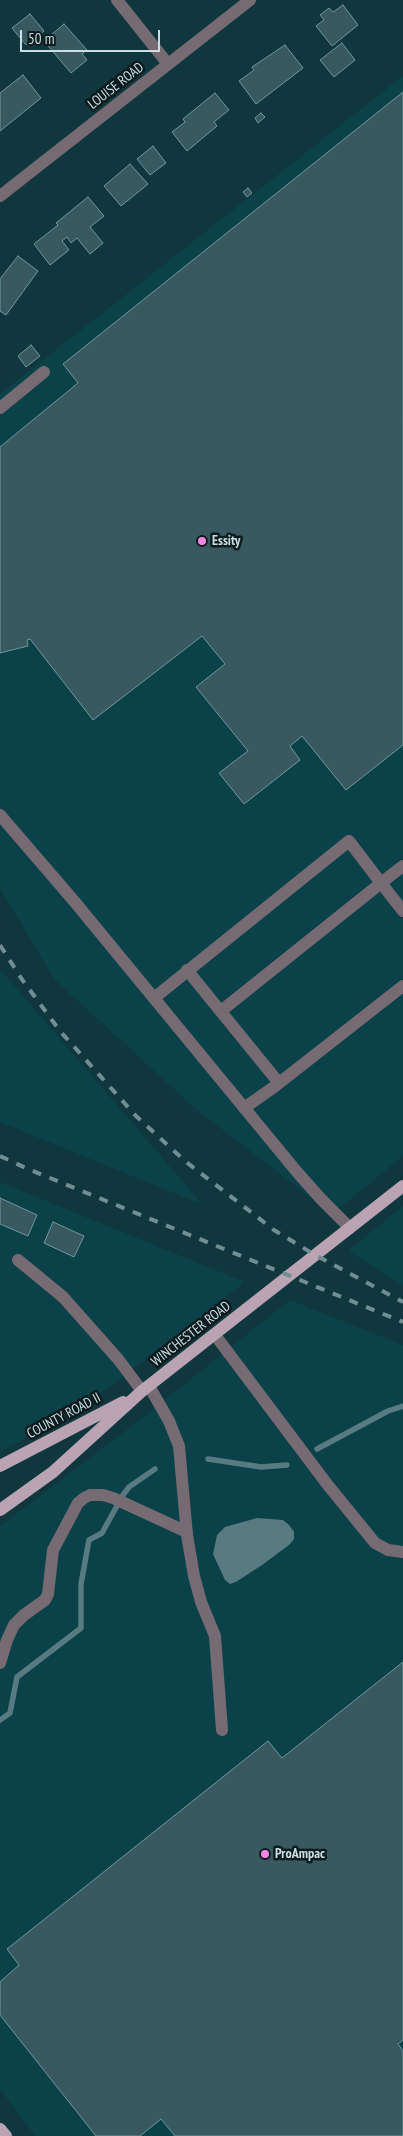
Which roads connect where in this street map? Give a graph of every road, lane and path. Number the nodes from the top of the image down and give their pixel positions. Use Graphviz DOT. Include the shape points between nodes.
graph roads {
  1 [pos="117,0"];
  2 [pos="250,0"];
  3 [pos="168,64"];
  4 [pos="0,196"];
  5 [pos="44,372"];
  6 [pos="0,408"];
  7 [pos="0,815"];
  8 [pos="403,866"];
  9 [pos="381,883"];
  10 [pos="403,911"];
  11 [pos="187,970"];
  12 [pos="403,986"];
  13 [pos="154,998"];
  14 [pos="220,1010"];
  15 [pos="279,1083"];
  16 [pos="244,1108"];
  17 [pos="403,1186"];
  18 [pos="350,1228"];
  19 [pos="18,1260"];
  20 [pos="215,1335"];
  21 [pos="146,1388"];
  22 [pos="0,1466"];
  23 [pos="0,1510"];
  24 [pos="187,1532"];
  25 [pos="403,1552"];
  26 [pos="0,1663"];
  27 [pos="222,1730"];
  28 [pos="0,2129"];
  29 [pos="6,2136"];
  1 -- 3 [label="street"];
  2 -- 3 [label="street, LOUISE ROAD"];
  3 -- 4 [label="street, LOUISE ROAD"];
  5 -- 6 [label="street"];
  7 -- 13 [label="street"];
  8 -- 9 [label="street"];
  9 -- 10 [label="street"];
  9 -- 11 [label="street" via="349,842"];
  9 -- 14 [label="street"];
  11 -- 13 [label="street"];
  11 -- 14 [label="street"];
  12 -- 15 [label="street"];
  13 -- 16 [label="street"];
  14 -- 15 [label="street"];
  15 -- 16 [label="street"];
  16 -- 18 [label="street" via="321,1199"];
  17 -- 18 [label="main road, WINCHESTER ROAD"];
  18 -- 20 [label="main road, WINCHESTER ROAD"];
  19 -- 21 [label="street" via="63,1297"];
  20 -- 21 [label="main road, WINCHESTER ROAD"];
  20 -- 25 [label="street" via="375,1543 388,1550"];
  21 -- 22 [label="main road, COUNTY ROAD II"];
  21 -- 23 [label="main road, WINCHESTER ROAD" via="53,1472"];
  21 -- 24 [label="street" via="169,1421 179,1446"];
  24 -- 26 [label="street" via="103,1495 90,1495 78,1503 54,1550 48,1594 14,1625"];
  24 -- 27 [label="street" via="197,1591 215,1636"];
  28 -- 29 [label="main road"];
}
